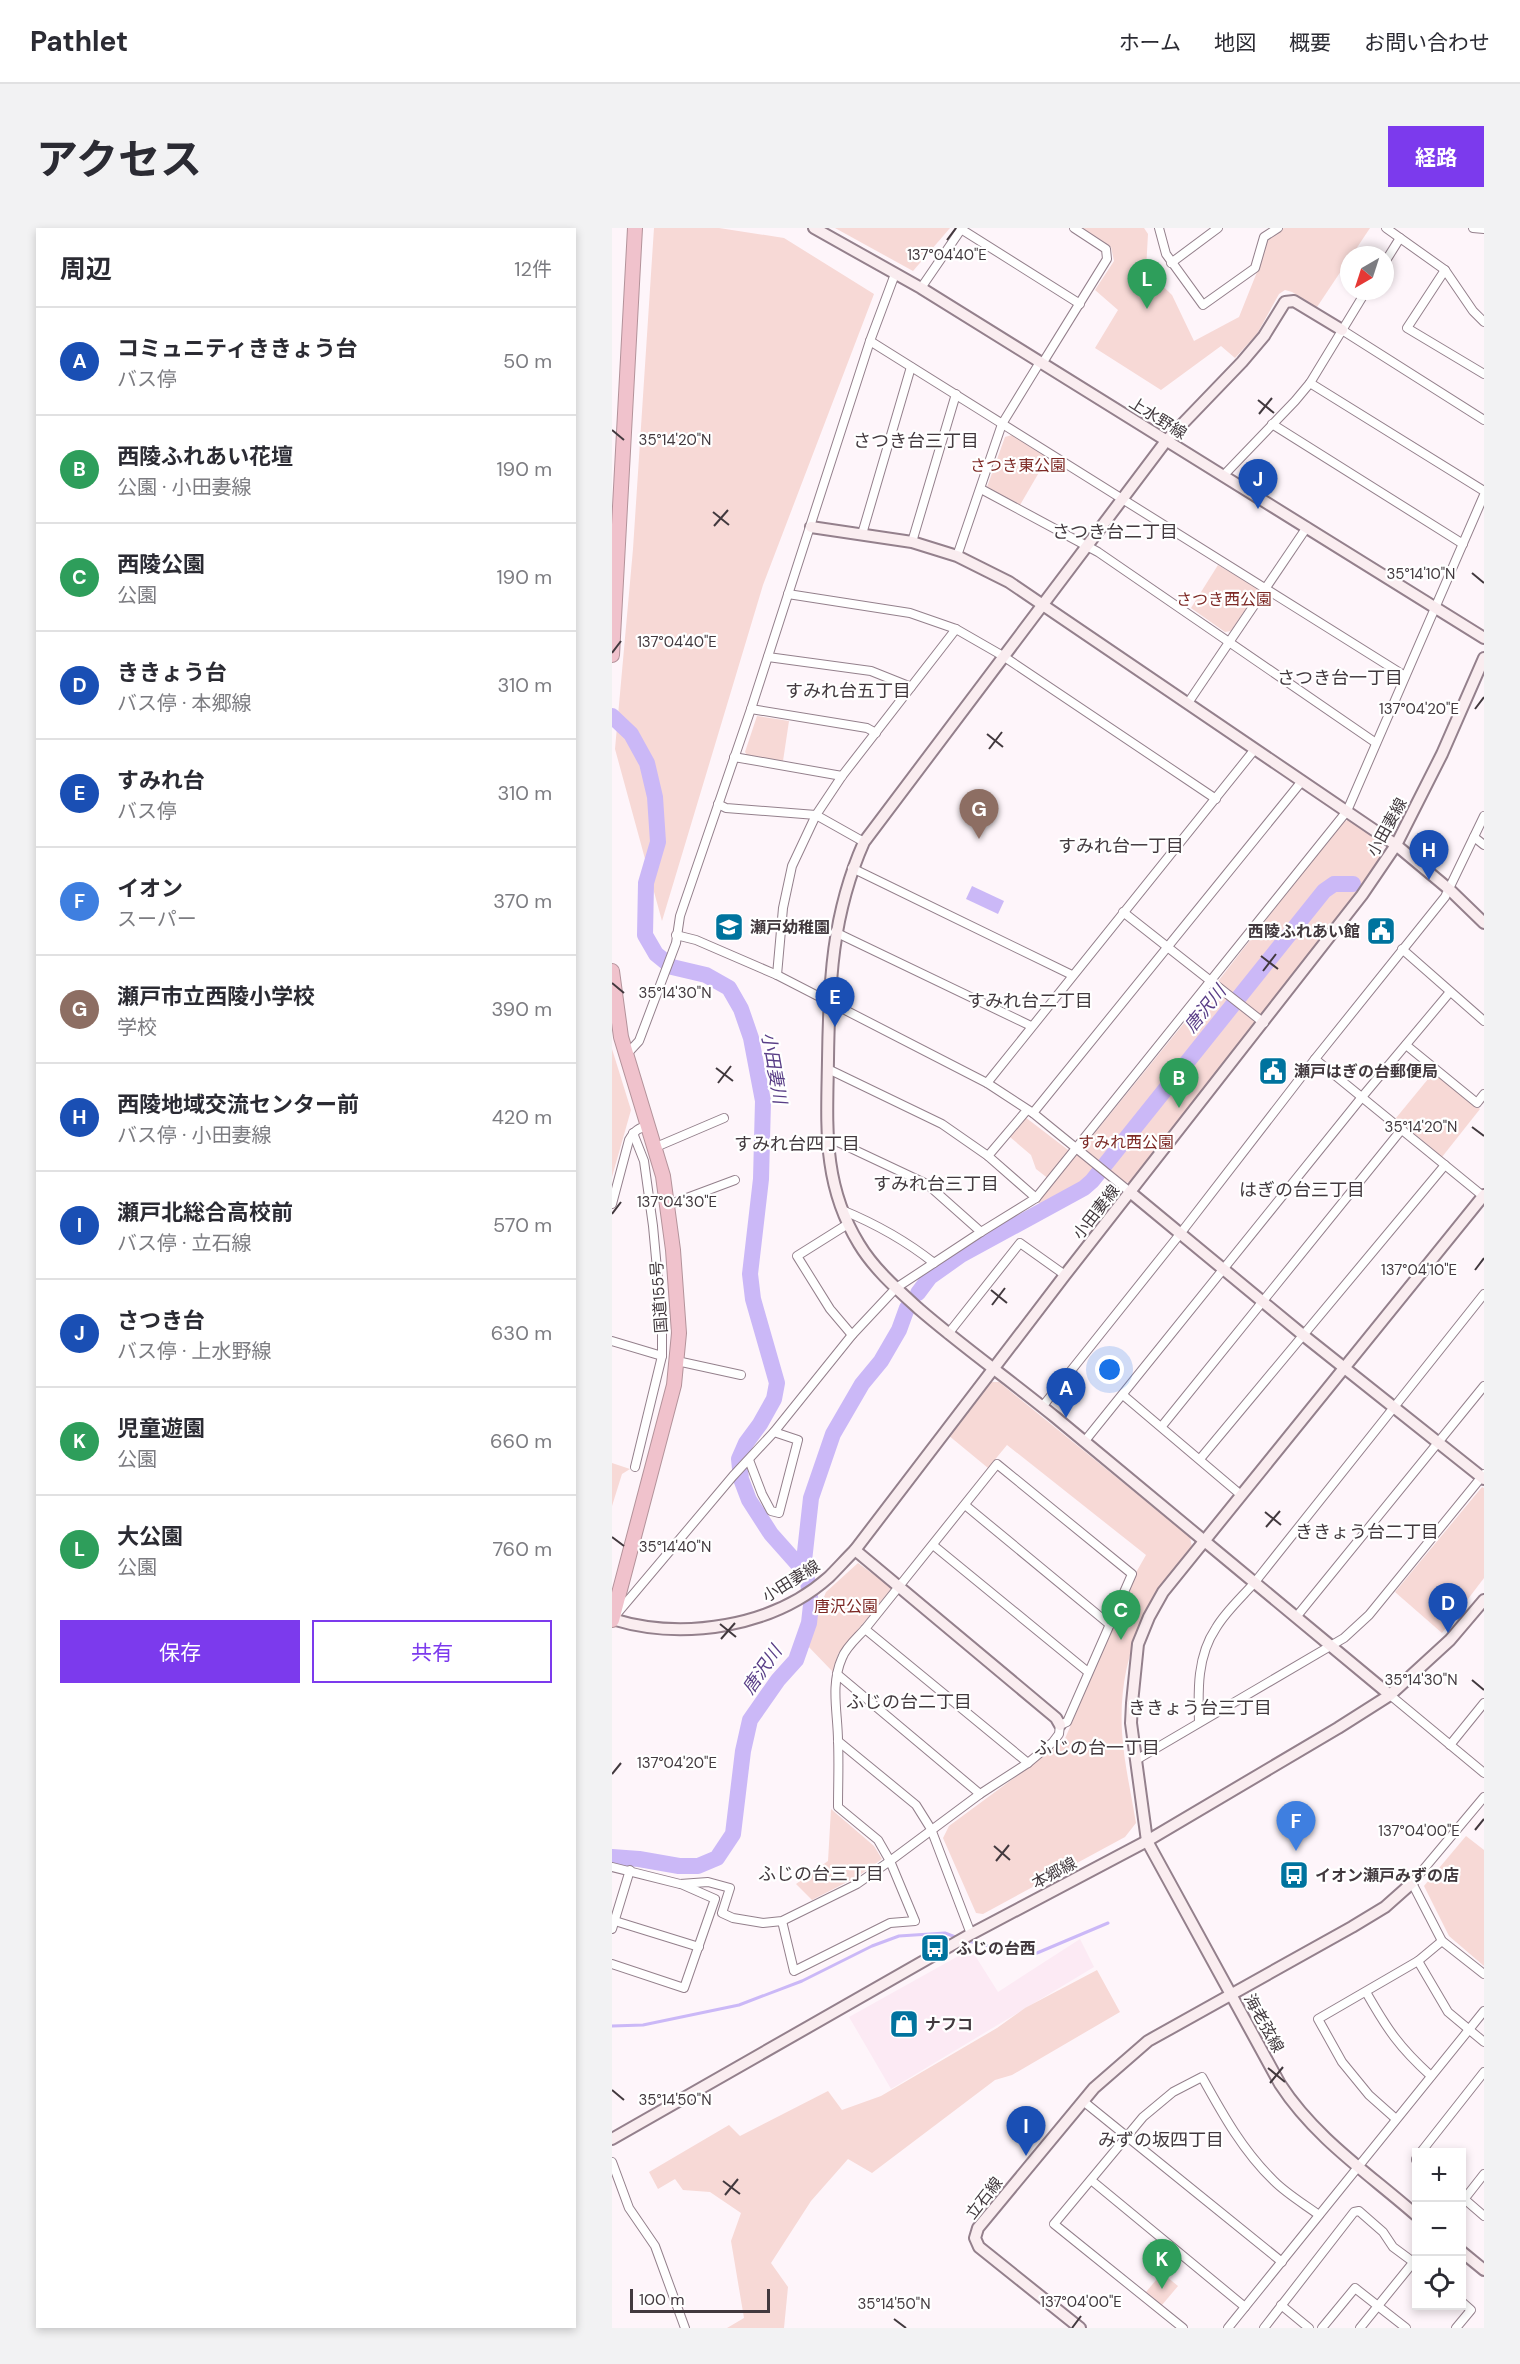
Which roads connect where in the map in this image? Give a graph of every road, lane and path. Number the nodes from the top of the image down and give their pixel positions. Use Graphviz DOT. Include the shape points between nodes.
graph roads {
  1 [pos="635,228"];
  2 [pos="814,228"];
  3 [pos="961,228"];
  4 [pos="1074,228"];
  5 [pos="1159,228"];
  6 [pos="1218,228"];
  7 [pos="1276,228"];
  8 [pos="1386,228"];
  9 [pos="1473,228"];
  10 [pos="1484,230"];
  11 [pos="1400,238"];
  12 [pos="1394,248"];
  13 [pos="1171,263"];
  14 [pos="1445,270"];
  15 [pos="895,273"];
  16 [pos="921,288"];
  17 [pos="1360,300"];
  18 [pos="1080,304"];
  19 [pos="1484,322"];
  20 [pos="1342,330"];
  21 [pos="870,340"];
  22 [pos="1041,363"];
  23 [pos="911,367"];
  24 [pos="1484,374"];
  25 [pos="1310,383"];
  26 [pos="956,394"];
  27 [pos="1484,420"];
  28 [pos="1002,424"];
  29 [pos="1272,424"];
  30 [pos="1166,441"];
  31 [pos="1223,476"];
  32 [pos="981,489"];
  33 [pos="1484,491"];
  34 [pos="1484,495"];
  35 [pos="1123,499"];
  36 [pos="811,527"];
  37 [pos="1307,527"];
  38 [pos="862,534"];
  39 [pos="912,542"];
  40 [pos="1462,544"];
  41 [pos="1088,547"];
  42 [pos="957,556"];
  43 [pos="1267,588"];
  44 [pos="788,594"];
  45 [pos="1043,604"];
  46 [pos="1436,607"];
  47 [pos="956,629"];
  48 [pos="1484,638"];
  49 [pos="1230,642"];
  50 [pos="612,656"];
  51 [pos="1003,656"];
  52 [pos="768,657"];
  53 [pos="1484,658"];
  54 [pos="1405,676"];
  55 [pos="911,687"];
  56 [pos="1188,703"];
  57 [pos="751,709"];
  58 [pos="876,733"];
  59 [pos="1376,742"];
  60 [pos="1255,749"];
  61 [pos="734,757"];
  62 [pos="842,776"];
  63 [pos="1302,781"];
  64 [pos="1216,799"];
  65 [pos="718,804"];
  66 [pos="1347,811"];
  67 [pos="816,814"];
  68 [pos="1484,816"];
  69 [pos="1474,837"];
  70 [pos="864,842"];
  71 [pos="1396,845"];
  72 [pos="1484,845"];
  73 [pos="852,868"];
  74 [pos="1450,890"];
  75 [pos="1124,912"];
  76 [pos="1484,923"];
  77 [pos="835,932"];
  78 [pos="676,939"];
  79 [pos="1168,946"];
  80 [pos="1402,949"];
  81 [pos="612,971"];
  82 [pos="777,975"];
  83 [pos="1072,975"];
  84 [pos="1212,981"];
  85 [pos="1450,992"];
  86 [pos="829,1001"];
  87 [pos="1484,1021"];
  88 [pos="1264,1023"];
  89 [pos="1031,1026"];
  90 [pos="1406,1045"];
  91 [pos="626,1055"];
  92 [pos="1315,1059"];
  93 [pos="828,1069"];
  94 [pos="987,1083"];
  95 [pos="1484,1094"];
  96 [pos="1362,1097"];
  97 [pos="1030,1112"];
  98 [pos="724,1118"];
  99 [pos="649,1126"];
  100 [pos="1402,1129"];
  101 [pos="633,1133"];
  102 [pos="827,1137"];
  103 [pos="656,1147"];
  104 [pos="1077,1149"];
  105 [pos="988,1156"];
  106 [pos="1446,1165"];
  107 [pos="735,1180"];
  108 [pos="1130,1192"];
  109 [pos="1484,1196"];
  110 [pos="1036,1198"];
  111 [pos="612,1204"];
  112 [pos="668,1205"];
  113 [pos="842,1210"];
  114 [pos="848,1224"];
  115 [pos="981,1232"];
  116 [pos="1180,1234"];
  117 [pos="934,1263"];
  118 [pos="1224,1270"];
  119 [pos="1065,1275"];
  120 [pos="896,1288"];
  121 [pos="1484,1294"];
  122 [pos="1264,1302"];
  123 [pos="948,1334"];
  124 [pos="852,1335"];
  125 [pos="1303,1335"];
  126 [pos="612,1341"];
  127 [pos="662,1356"];
  128 [pos="677,1361"];
  129 [pos="1344,1368"];
  130 [pos="995,1370"];
  131 [pos="741,1375"];
  132 [pos="1484,1386"];
  133 [pos="1123,1395"];
  134 [pos="1042,1407"];
  135 [pos="1393,1407"];
  136 [pos="1162,1426"];
  137 [pos="774,1432"];
  138 [pos="1084,1442"];
  139 [pos="1439,1442"];
  140 [pos="1200,1459"];
  141 [pos="747,1462"];
  142 [pos="636,1467"];
  143 [pos="1483,1477"];
  144 [pos="1241,1495"];
  145 [pos="965,1505"];
  146 [pos="1206,1541"];
  147 [pos="933,1545"];
  148 [pos="855,1550"];
  149 [pos="1255,1582"];
  150 [pos="900,1586"];
  151 [pos="1484,1600"];
  152 [pos="1297,1616"];
  153 [pos="612,1619"];
  154 [pos="1109,1624"];
  155 [pos="865,1629"];
  156 [pos="1330,1646"];
  157 [pos="1088,1672"];
  158 [pos="837,1674"];
  159 [pos="1390,1695"];
  160 [pos="1484,1703"];
  161 [pos="1199,1722"];
  162 [pos="1060,1725"];
  163 [pos="838,1741"];
  164 [pos="1450,1745"];
  165 [pos="1136,1760"];
  166 [pos="1028,1762"];
  167 [pos="1484,1773"];
  168 [pos="980,1794"];
  169 [pos="1484,1797"];
  170 [pos="931,1829"];
  171 [pos="1147,1841"];
  172 [pos="890,1861"];
  173 [pos="612,1867"];
  174 [pos="630,1869"];
  175 [pos="1412,1883"];
  176 [pos="680,1884"];
  177 [pos="782,1921"];
  178 [pos="614,1925"];
  179 [pos="965,1938"];
  180 [pos="1442,1941"];
  181 [pos="699,1947"];
  182 [pos="1418,1961"];
  183 [pos="612,1964"];
  184 [pos="1484,1974"];
  185 [pos="1366,1992"];
  186 [pos="1232,1996"];
  187 [pos="1484,2011"];
  188 [pos="1469,2030"];
  189 [pos="1484,2042"];
  190 [pos="1484,2072"];
  191 [pos="1431,2076"];
  192 [pos="1083,2101"];
  193 [pos="1396,2119"];
  194 [pos="1126,2135"];
  195 [pos="612,2139"];
  196 [pos="1425,2148"];
  197 [pos="612,2162"];
  198 [pos="1359,2166"];
  199 [pos="1484,2174"];
  200 [pos="1091,2180"];
  201 [pos="1466,2194"];
  202 [pos="1466,2202"];
  203 [pos="1412,2212"];
  204 [pos="1319,2215"];
  205 [pos="1484,2216"];
  206 [pos="1466,2256"];
  207 [pos="1412,2259"];
  208 [pos="1281,2262"];
  209 [pos="1412,2265"];
  210 [pos="1484,2270"];
  211 [pos="1281,2305"];
  212 [pos="1378,2306"];
  213 [pos="1466,2306"];
  214 [pos="1245,2307"];
  215 [pos="1403,2327"];
  216 [pos="685,2328"];
  217 [pos="1080,2328"];
  218 [pos="1183,2328"];
  219 [pos="1228,2328"];
  220 [pos="1264,2328"];
  221 [pos="1309,2328"];
  222 [pos="1322,2328"];
  223 [pos="1360,2328"];
  224 [pos="1456,2328"];
  1 -- 50 [label="highway"];
  2 -- 15 [label="street, 上水野線"];
  3 -- 16 [label="street"];
  3 -- 18 [label="street"];
  4 -- 18 [label="street" via="1106,249 1107,260"];
  5 -- 13 [label="street"];
  6 -- 13 [label="street"];
  7 -- 13 [label="street" via="1264,237 1255,268 1203,305"];
  8 -- 11 [label="street"];
  9 -- 10 [label="street"];
  11 -- 12 [label="street"];
  11 -- 14 [label="street"];
  14 -- 19 [label="street"];
  14 -- 24 [label="street" via="1407,328"];
  15 -- 16 [label="street, 上水野線"];
  15 -- 21 [label="street"];
  16 -- 22 [label="street, 上水野線"];
  17 -- 20 [label="street"];
  18 -- 22 [label="street"];
  20 -- 25 [label="street"];
  20 -- 27 [label="street"];
  20 -- 30 [label="street" via="1294,301 1285,303 1242,362"];
  21 -- 23 [label="street"];
  21 -- 36 [label="street"];
  22 -- 28 [label="street"];
  22 -- 30 [label="street, 上水野線"];
  23 -- 26 [label="street"];
  23 -- 38 [label="street"];
  25 -- 29 [label="street"];
  25 -- 33 [label="street"];
  26 -- 28 [label="street"];
  26 -- 39 [label="street"];
  28 -- 32 [label="street"];
  28 -- 35 [label="street"];
  29 -- 31 [label="street"];
  29 -- 40 [label="street"];
  30 -- 31 [label="street, 上水野線"];
  30 -- 35 [label="street"];
  31 -- 37 [label="street, 上水野線"];
  32 -- 41 [label="street"];
  32 -- 42 [label="street"];
  34 -- 40 [label="street"];
  35 -- 41 [label="street"];
  35 -- 43 [label="street"];
  36 -- 38 [label="street"];
  36 -- 44 [label="street"];
  37 -- 43 [label="street"];
  37 -- 46 [label="street, 上水野線"];
  38 -- 39 [label="street"];
  39 -- 42 [label="street"];
  40 -- 46 [label="street"];
  41 -- 45 [label="street"];
  41 -- 49 [label="street"];
  42 -- 45 [label="street"];
  43 -- 49 [label="street"];
  43 -- 54 [label="street"];
  44 -- 47 [label="street" via="910,613"];
  44 -- 52 [label="street"];
  45 -- 51 [label="street"];
  45 -- 56 [label="street"];
  46 -- 48 [label="street, 上水野線"];
  46 -- 54 [label="street"];
  47 -- 51 [label="street"];
  47 -- 55 [label="street"];
  49 -- 56 [label="street"];
  49 -- 59 [label="street"];
  51 -- 64 [label="street"];
  51 -- 70 [label="street"];
  52 -- 55 [label="street" via="871,671"];
  52 -- 57 [label="street"];
  53 -- 71 [label="street, 小田妻線"];
  54 -- 59 [label="street"];
  55 -- 58 [label="street"];
  56 -- 60 [label="street"];
  57 -- 58 [label="street" via="867,728"];
  57 -- 61 [label="street"];
  58 -- 62 [label="street"];
  59 -- 66 [label="street"];
  60 -- 63 [label="street"];
  60 -- 64 [label="street"];
  61 -- 62 [label="street"];
  61 -- 65 [label="street"];
  62 -- 67 [label="street"];
  63 -- 66 [label="street"];
  63 -- 79 [label="street"];
  64 -- 75 [label="street"];
  65 -- 67 [label="street" via="726,808"];
  65 -- 78 [label="street" via="680,916"];
  66 -- 71 [label="street"];
  66 -- 84 [label="street"];
  67 -- 70 [label="street"];
  67 -- 82 [label="street" via="792,866 783,909"];
  68 -- 69 [label="street"];
  69 -- 72 [label="street"];
  69 -- 74 [label="street"];
  70 -- 73 [label="street"];
  71 -- 74 [label="street"];
  71 -- 88 [label="street, 小田妻線"];
  73 -- 77 [label="street"];
  73 -- 83 [label="street"];
  74 -- 76 [label="street"];
  74 -- 80 [label="street"];
  75 -- 79 [label="street"];
  75 -- 83 [label="street"];
  77 -- 86 [label="street"];
  77 -- 89 [label="street"];
  78 -- 82 [label="street" via="696,940"];
  78 -- 91 [label="street" via="639,1041"];
  79 -- 84 [label="street"];
  79 -- 97 [label="street"];
  80 -- 85 [label="street"];
  80 -- 92 [label="street"];
  81 -- 91 [label="highway, 国道155号"];
  82 -- 86 [label="street"];
  83 -- 89 [label="street"];
  84 -- 88 [label="street"];
  84 -- 104 [label="street"];
  85 -- 87 [label="street"];
  85 -- 90 [label="street"];
  86 -- 93 [label="street"];
  86 -- 94 [label="street"];
  88 -- 108 [label="street, 小田妻線"];
  89 -- 94 [label="street"];
  90 -- 95 [label="street" via="1477,1103"];
  90 -- 96 [label="street"];
  91 -- 99 [label="highway, 国道155号"];
  92 -- 96 [label="street"];
  92 -- 116 [label="street"];
  93 -- 102 [label="street"];
  93 -- 105 [label="street" via="942,1124"];
  94 -- 97 [label="street"];
  96 -- 100 [label="street"];
  96 -- 118 [label="street"];
  97 -- 104 [label="street"];
  97 -- 105 [label="street"];
  98 -- 103 [label="street"];
  99 -- 101 [label="street" via="641,1126"];
  99 -- 103 [label="highway, 国道155号"];
  100 -- 106 [label="street"];
  100 -- 122 [label="street"];
  101 -- 111 [label="street"];
  101 -- 127 [label="street" via="644,1161 653,1226"];
  102 -- 113 [label="street" via="833,1186"];
  102 -- 115 [label="street" via="927,1184"];
  103 -- 112 [label="highway, 国道155号"];
  104 -- 108 [label="street"];
  104 -- 110 [label="street"];
  105 -- 110 [label="street"];
  106 -- 109 [label="street"];
  106 -- 125 [label="street"];
  107 -- 112 [label="street"];
  108 -- 116 [label="street"];
  108 -- 119 [label="street, 小田妻線"];
  109 -- 129 [label="street"];
  110 -- 115 [label="street"];
  112 -- 128 [label="highway, 国道155号" via="679,1333"];
  113 -- 114 [label="street"];
  113 -- 117 [label="street" via="905,1240"];
  114 -- 120 [label="street" via="869,1259"];
  114 -- 124 [label="street" via="797,1256 830,1309"];
  115 -- 117 [label="street"];
  116 -- 118 [label="street"];
  116 -- 134 [label="street"];
  117 -- 120 [label="street"];
  118 -- 122 [label="street"];
  118 -- 133 [label="street"];
  119 -- 123 [label="street" via="1020,1243"];
  119 -- 130 [label="street, 小田妻線"];
  120 -- 123 [label="street"];
  120 -- 124 [label="street"];
  121 -- 135 [label="street"];
  122 -- 125 [label="street"];
  122 -- 136 [label="street"];
  123 -- 130 [label="street"];
  124 -- 137 [label="street"];
  125 -- 129 [label="street"];
  125 -- 140 [label="street"];
  126 -- 127 [label="street"];
  127 -- 142 [label="street"];
  128 -- 131 [label="street"];
  128 -- 153 [label="highway, 国道155号"];
  129 -- 135 [label="street"];
  129 -- 144 [label="street"];
  130 -- 134 [label="street"];
  130 -- 148 [label="street, 小田妻線"];
  132 -- 139 [label="street"];
  133 -- 136 [label="street"];
  133 -- 138 [label="street"];
  134 -- 138 [label="street"];
  135 -- 139 [label="street"];
  135 -- 149 [label="street"];
  136 -- 140 [label="street"];
  137 -- 141 [label="street"];
  137 -- 141 [label="street" via="798,1440 779,1513 771,1511"];
  138 -- 146 [label="street"];
  139 -- 143 [label="street"];
  139 -- 152 [label="street"];
  140 -- 144 [label="street"];
  141 -- 153 [label="street"];
  143 -- 156 [label="street" via="1369,1615"];
  144 -- 146 [label="street"];
  145 -- 147 [label="street"];
  145 -- 154 [label="street"];
  145 -- 154 [label="street" via="997,1464 1132,1574"];
  146 -- 149 [label="street"];
  146 -- 165 [label="street" via="1163,1592 1138,1644 1131,1723"];
  147 -- 150 [label="street"];
  147 -- 157 [label="street"];
  148 -- 150 [label="street"];
  148 -- 153 [label="street, 小田妻線" via="819,1585 752,1619 700,1629"];
  149 -- 152 [label="street"];
  149 -- 161 [label="street" via="1211,1636 1200,1669"];
  150 -- 155 [label="street"];
  150 -- 162 [label="street"];
  151 -- 159 [label="street, 本郷線" via="1450,1640"];
  152 -- 156 [label="street"];
  154 -- 157 [label="street"];
  155 -- 158 [label="street" via="842,1656"];
  155 -- 166 [label="street"];
  156 -- 159 [label="street"];
  156 -- 161 [label="street"];
  157 -- 162 [label="street" via="1067,1722"];
  158 -- 163 [label="street"];
  158 -- 168 [label="street"];
  159 -- 164 [label="street"];
  159 -- 171 [label="street, 本郷線"];
  160 -- 164 [label="street"];
  161 -- 165 [label="street"];
  162 -- 166 [label="street" via="1053,1742"];
  163 -- 170 [label="street" via="916,1805"];
  163 -- 172 [label="street" via="838,1807 878,1840"];
  164 -- 167 [label="street"];
  165 -- 171 [label="street"];
  166 -- 168 [label="street"];
  168 -- 170 [label="street"];
  169 -- 175 [label="street"];
  170 -- 172 [label="street"];
  170 -- 179 [label="street"];
  171 -- 179 [label="street, 本郷線"];
  171 -- 186 [label="street, 海老弦線"];
  172 -- 177 [label="street" via="857,1884"];
  172 -- 177 [label="street" via="915,1921 890,1923 794,1971"];
  173 -- 174 [label="street"];
  174 -- 176 [label="street"];
  174 -- 178 [label="street"];
  175 -- 180 [label="street"];
  175 -- 186 [label="street, 立石線" via="1384,1907"];
  176 -- 177 [label="street" via="708,1882 730,1888 723,1913 733,1918 763,1923"];
  176 -- 181 [label="street" via="715,1899"];
  178 -- 181 [label="street"];
  179 -- 195 [label="street, 本郷線"];
  180 -- 182 [label="street"];
  180 -- 184 [label="street"];
  181 -- 183 [label="street" via="684,1988"];
  182 -- 185 [label="street"];
  182 -- 188 [label="street" via="1442,2004"];
  185 -- 191 [label="street" via="1387,2030"];
  185 -- 193 [label="street" via="1318,2019 1342,2062 1369,2095"];
  186 -- 192 [label="street, 立石線" via="1148,2041"];
  186 -- 198 [label="street, 海老弦線" via="1293,2104 1329,2142"];
  187 -- 188 [label="street"];
  188 -- 189 [label="street"];
  188 -- 191 [label="street"];
  190 -- 196 [label="street"];
  191 -- 193 [label="street"];
  192 -- 194 [label="street"];
  192 -- 217 [label="street, 立石線" via="978,2228 975,2238 979,2247"];
  193 -- 198 [label="street"];
  194 -- 200 [label="street"];
  194 -- 204 [label="street" via="1173,2092 1202,2077 1231,2130 1252,2158 1276,2183"];
  194 -- 208 [label="street"];
  197 -- 216 [label="street" via="629,2208 655,2246"];
  198 -- 203 [label="street, 海老弦線"];
  198 -- 204 [label="street"];
  199 -- 201 [label="street"];
  200 -- 214 [label="street"];
  200 -- 218 [label="street" via="1054,2224"];
  202 -- 205 [label="street"];
  204 -- 208 [label="street"];
  206 -- 210 [label="street"];
  207 -- 211 [label="street" via="1393,2247 1383,2232 1359,2211 1354,2212"];
  208 -- 214 [label="street"];
  209 -- 212 [label="street"];
  211 -- 220 [label="street"];
  211 -- 221 [label="street"];
  212 -- 215 [label="street"];
  212 -- 222 [label="street" via="1350,2288"];
  212 -- 223 [label="street"];
  213 -- 224 [label="street" via="1471,2310"];
  214 -- 219 [label="street"];
}
